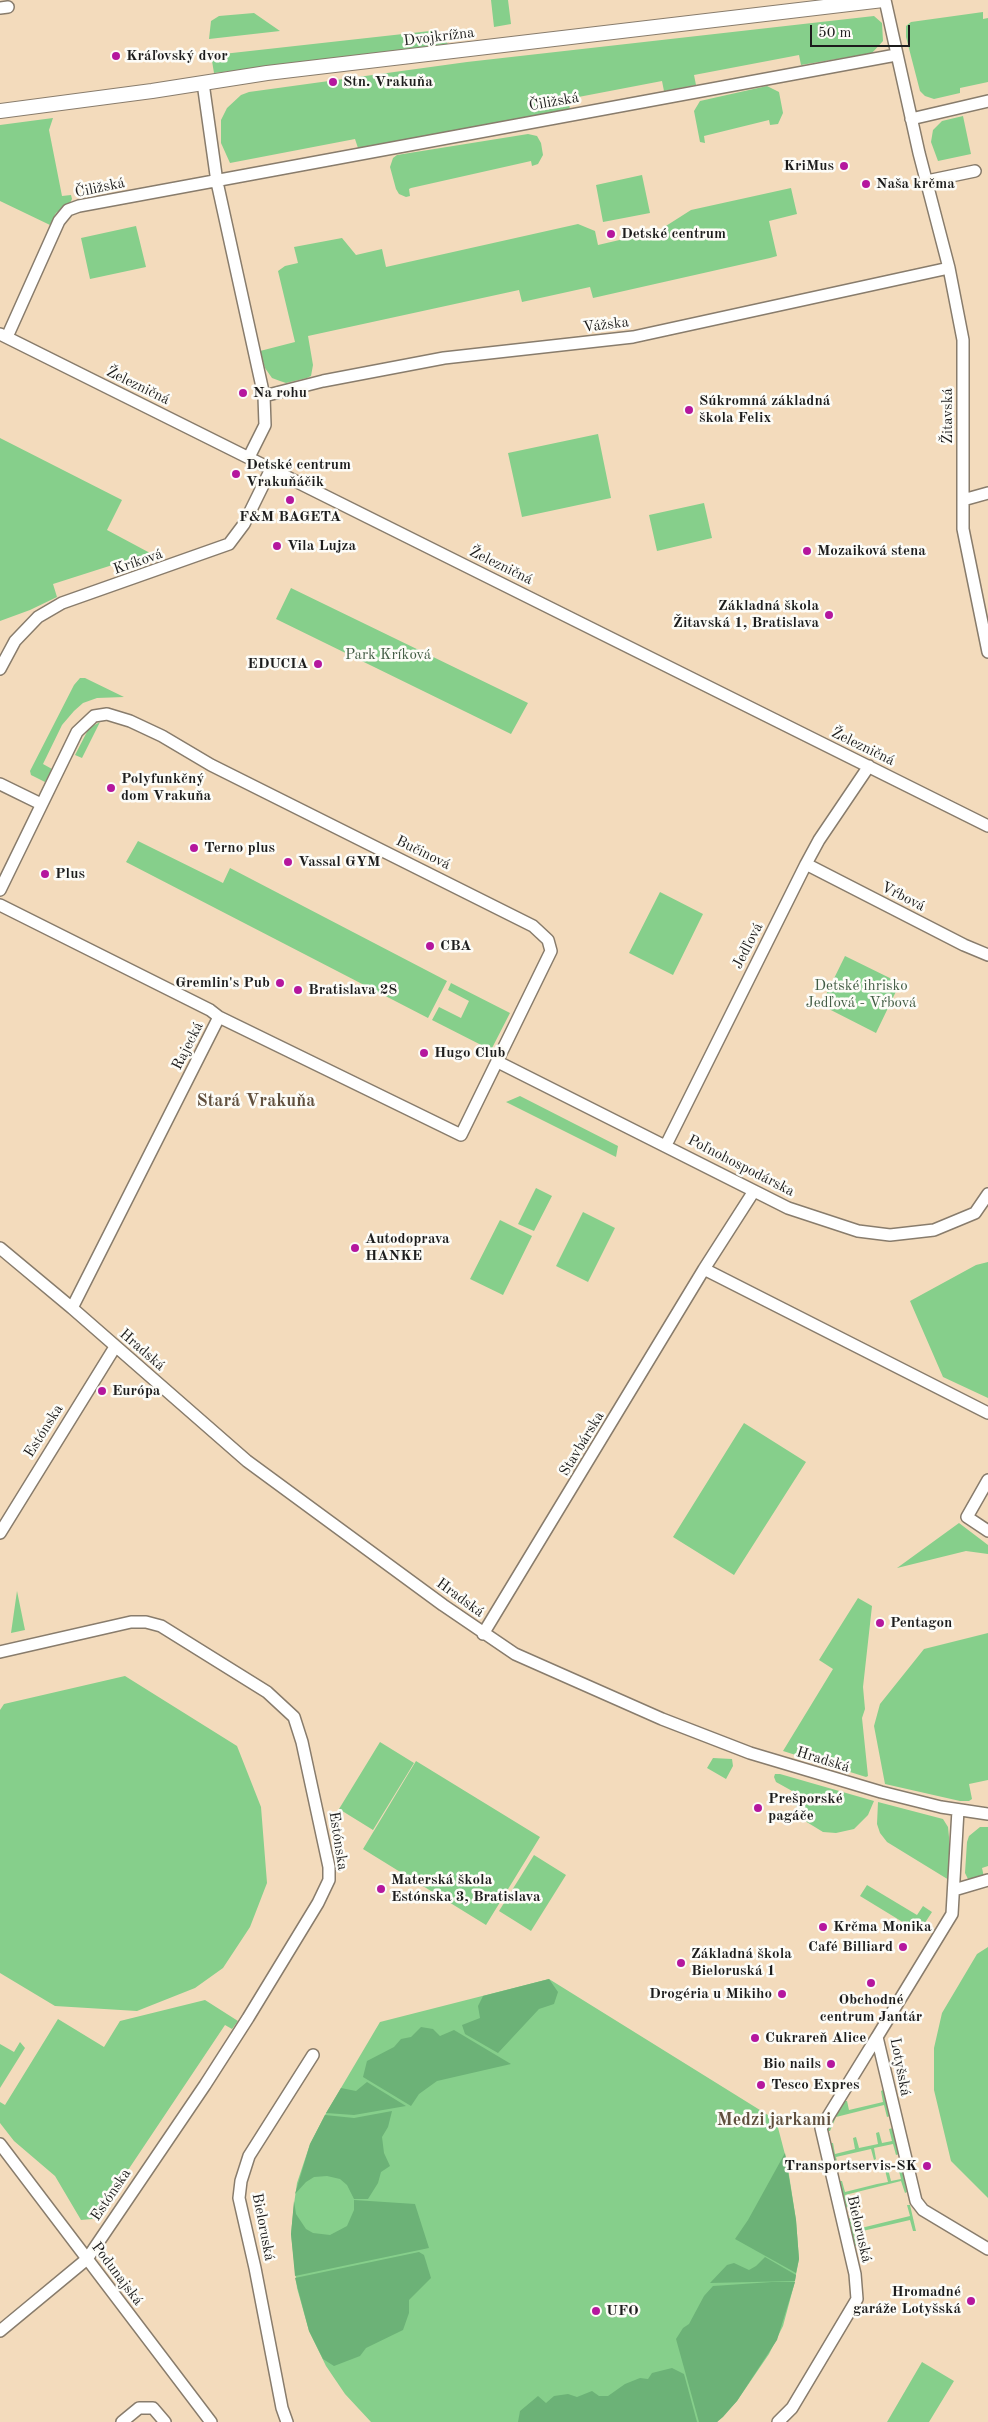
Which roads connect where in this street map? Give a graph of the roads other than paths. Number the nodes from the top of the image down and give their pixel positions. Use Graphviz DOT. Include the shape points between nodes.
graph roads {
  1 [pos="884,0"];
  2 [pos="896,55"];
  3 [pos="203,82"];
  4 [pos="988,101"];
  5 [pos="0,111"];
  6 [pos="911,119"];
  7 [pos="975,171"];
  8 [pos="927,181"];
  9 [pos="217,182"];
  10 [pos="949,268"];
  11 [pos="3,335"];
  12 [pos="264,396"];
  13 [pos="249,457"];
  14 [pos="271,469"];
  15 [pos="988,493"];
  16 [pos="962,500"];
  17 [pos="988,652"];
  18 [pos="0,669"];
  19 [pos="869,766"];
  20 [pos="0,784"];
  21 [pos="41,804"];
  22 [pos="985,824"];
  23 [pos="806,864"];
  24 [pos="0,890"];
  25 [pos="0,905"];
  26 [pos="988,955"];
  27 [pos="219,1017"];
  28 [pos="498,1062"];
  29 [pos="666,1145"];
  30 [pos="754,1191"];
  31 [pos="988,1194"];
  32 [pos="984,1210"];
  33 [pos="0,1248"];
  34 [pos="704,1268"];
  35 [pos="72,1308"];
  36 [pos="115,1347"];
  37 [pos="988,1413"];
  38 [pos="988,1480"];
  39 [pos="988,1530"];
  40 [pos="0,1533"];
  41 [pos="483,1634"];
  42 [pos="0,1652"];
  43 [pos="958,1810"];
  44 [pos="988,1814"];
  45 [pos="988,1880"];
  46 [pos="954,1890"];
  47 [pos="877,2037"];
  48 [pos="313,2055"];
  49 [pos="0,2144"];
  50 [pos="988,2249"];
  51 [pos="86,2259"];
  52 [pos="0,2331"];
  53 [pos="122,2422"];
  54 [pos="165,2422"];
  55 [pos="210,2422"];
  56 [pos="286,2422"];
  57 [pos="778,2422"];
  1 -- 2 [label="street, Žitavská"];
  1 -- 3 [label="street, Dvojkrížna"];
  2 -- 6 [label="street, Žitavská"];
  2 -- 9 [label="street, Čiližská"];
  3 -- 5 [label="street, Dvojkrížna"];
  3 -- 9 [label="street"];
  4 -- 6 [label="street"];
  6 -- 8 [label="street, Žitavská"];
  7 -- 8 [label="street"];
  8 -- 10 [label="street, Žitavská"];
  9 -- 11 [label="street, Čiližská" via="68,210"];
  9 -- 12 [label="street"];
  10 -- 12 [label="street, Vážska" via="633,337 444,358 322,381"];
  10 -- 16 [label="street, Žitavská" via="963,340"];
  11 -- 13 [label="street, Železničná"];
  12 -- 13 [label="street" via="265,425"];
  13 -- 14 [label="street, Železničná"];
  14 -- 18 [label="street, Kríková" via="244,524 229,544 62,604 38,617 15,641"];
  14 -- 19 [label="street, Železničná"];
  15 -- 16 [label="street"];
  16 -- 17 [label="street, Žitavská" via="965,540"];
  19 -- 22 [label="street, Železničná"];
  19 -- 23 [label="street, Jedľová"];
  20 -- 21 [label="street"];
  21 -- 24 [label="street, Bučinová"];
  21 -- 28 [label="street, Bučinová" via="77,732 94,716 117,716 500,908 542,933 550,944 550,956"];
  23 -- 26 [label="street, Vŕbová"];
  23 -- 29 [label="street, Jedľová"];
  25 -- 27 [label="street, Rajecká"];
  27 -- 28 [label="street" via="461,1135"];
  27 -- 35 [label="street, Rajecká"];
  28 -- 29 [label="street, Poľnohospodárska"];
  29 -- 30 [label="street, Poľnohospodárska"];
  30 -- 32 [label="street, Poľnohospodárska" via="820,1220 858,1231 890,1235 934,1230"];
  30 -- 34 [label="street, Stavbárska"];
  31 -- 32 [label="street"];
  33 -- 35 [label="street, Hradská"];
  34 -- 37 [label="street"];
  34 -- 41 [label="street, Stavbárska"];
  35 -- 36 [label="street, Hradská"];
  36 -- 40 [label="street, Estónska"];
  36 -- 41 [label="street, Hradská" via="247,1461"];
  38 -- 39 [label="street" via="967,1517"];
  41 -- 43 [label="street, Hradská" via="530,1661 693,1732 862,1787"];
  42 -- 51 [label="street, Estónska" via="131,1622 146,1622 161,1626 267,1692 294,1718 329,1867 329,1880 318,1903 248,2018"];
  43 -- 44 [label="street, Hradská"];
  43 -- 46 [label="street, Lotyšská"];
  45 -- 46 [label="street"];
  46 -- 47 [label="street, Lotyšská" via="952,1914"];
  47 -- 50 [label="street, Lotyšská" via="916,2201 923,2210"];
  47 -- 57 [label="street, Bieloruská" via="821,2128 858,2292 854,2307 792,2408"];
  48 -- 56 [label="street, Bieloruská" via="249,2156 239,2198"];
  49 -- 51 [label="street, Podunajská"];
  51 -- 52 [label="street, Estónska"];
  51 -- 55 [label="street, Podunajská"];
  53 -- 54 [label="street" via="139,2408 153,2408"];
}
